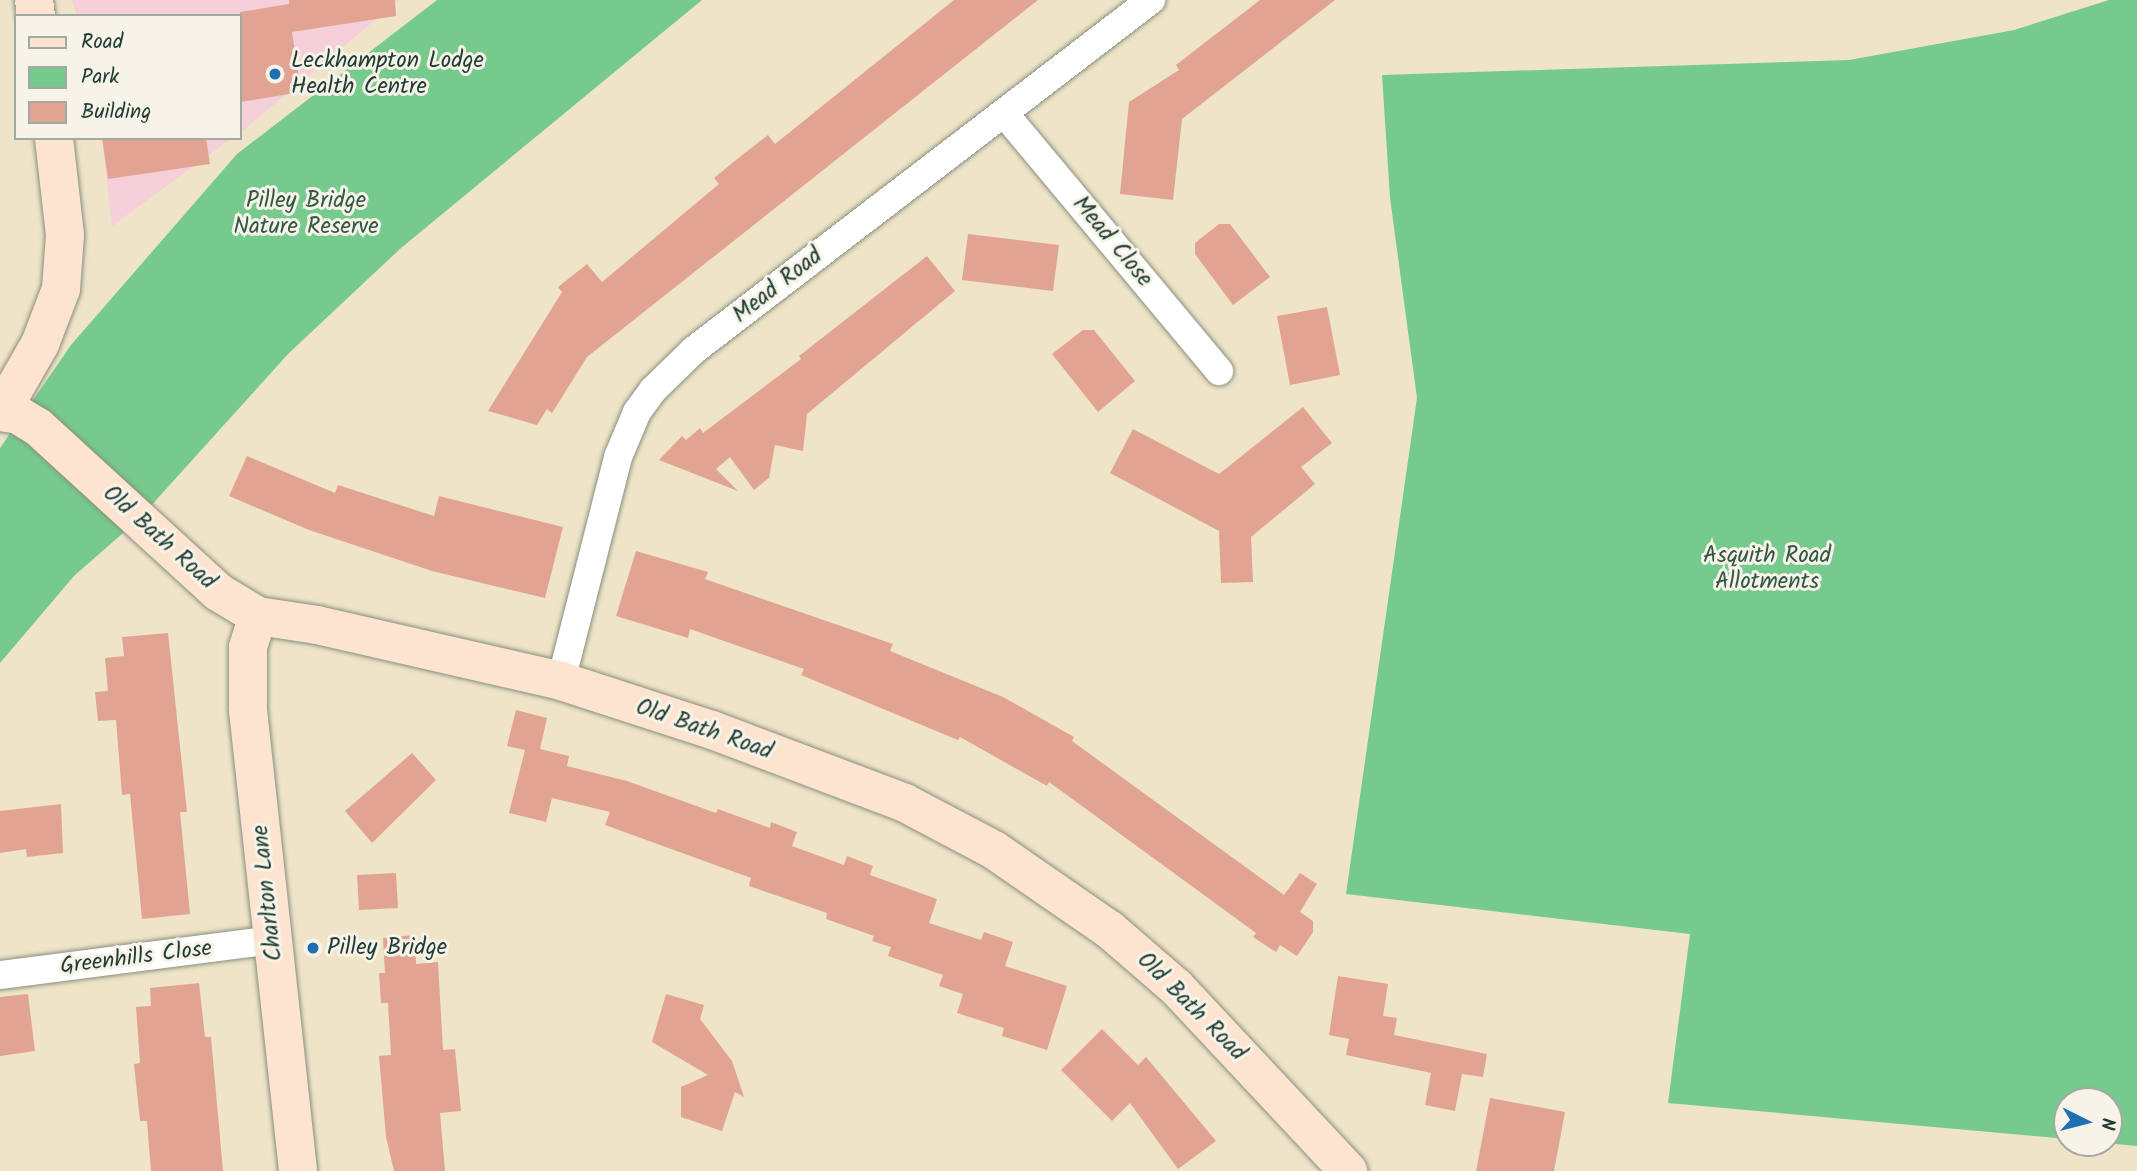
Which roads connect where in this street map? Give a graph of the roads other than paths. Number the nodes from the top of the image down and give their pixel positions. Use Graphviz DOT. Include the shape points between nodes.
graph roads {
  1 [pos="1151,0"];
  2 [pos="1004,113"];
  3 [pos="54,140"];
  4 [pos="1219,372"];
  5 [pos="1,412"];
  6 [pos="258,616"];
  7 [pos="561,681"];
  8 [pos="272,940"];
  9 [pos="0,975"];
  10 [pos="298,1171"];
  11 [pos="1348,1171"];
  1 -- 2 [label="street, Mead Road"];
  2 -- 4 [label="street, Mead Close"];
  2 -- 7 [label="street, Mead Road" via="694,350 653,390 637,412 618,457"];
  3 -- 5 [label="street" via="65,234 61,289 40,344"];
  5 -- 6 [label="street, Old Bath Road" via="29,420 218,592"];
  6 -- 7 [label="street, Old Bath Road" via="317,625"];
  6 -- 8 [label="street, Charlton Lane" via="248,647 248,710"];
  7 -- 11 [label="street, Old Bath Road" via="712,730 905,803 995,850 1110,930 1176,987"];
  8 -- 9 [label="street, Greenhills Close"];
  8 -- 10 [label="street, Charlton Lane"];
}
